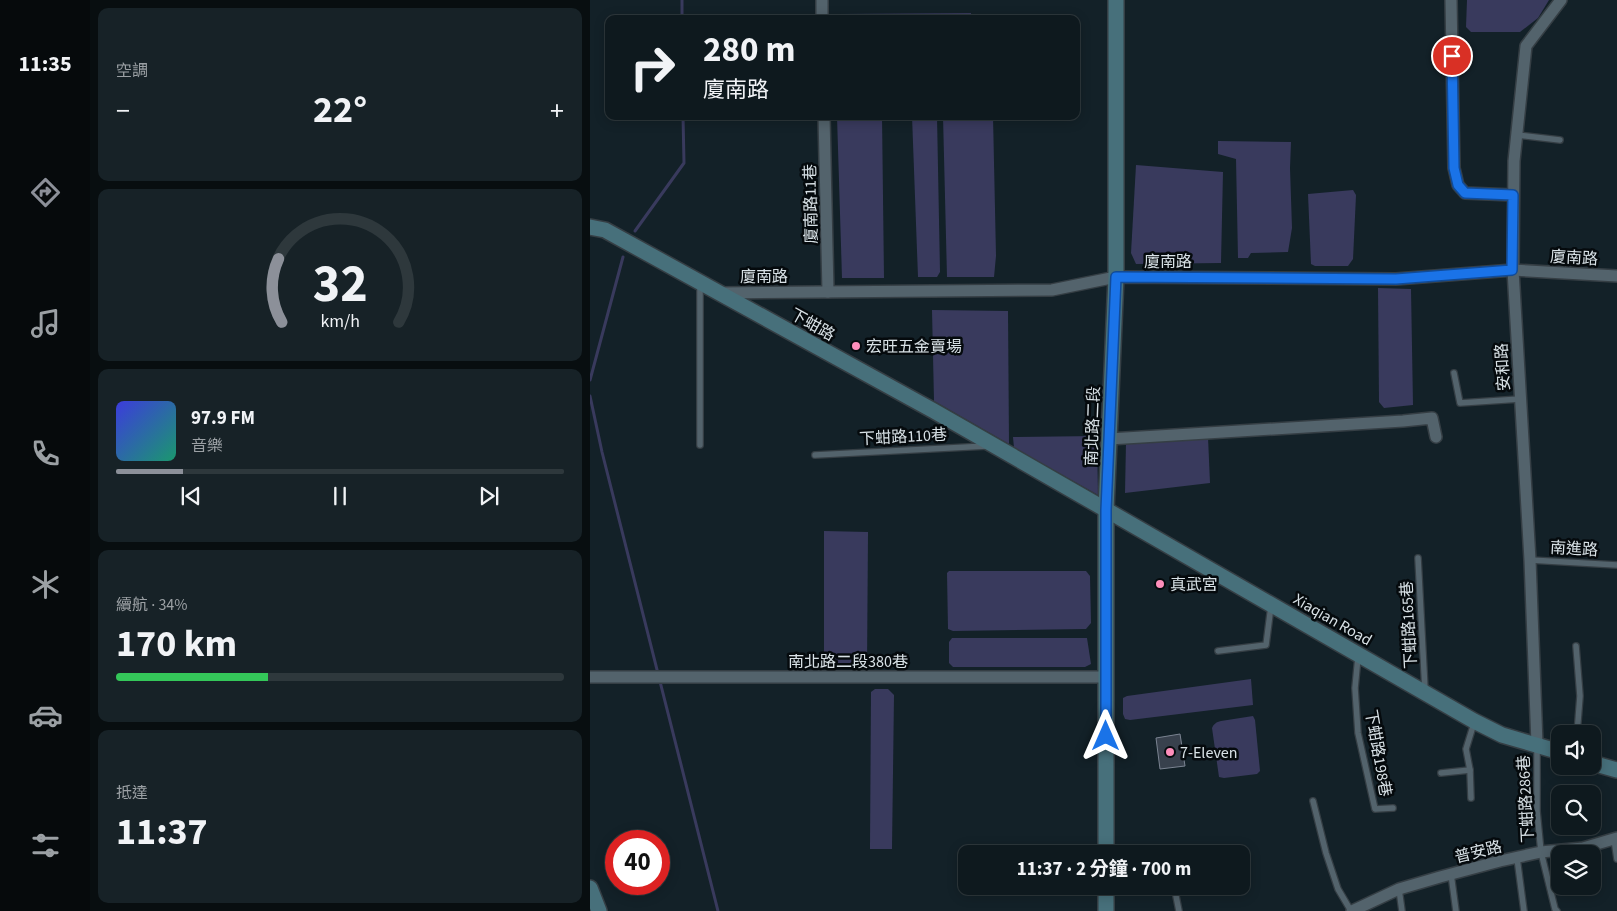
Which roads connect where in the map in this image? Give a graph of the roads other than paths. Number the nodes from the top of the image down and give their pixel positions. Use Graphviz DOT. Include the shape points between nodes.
graph roads {
  1 [pos="822,0"];
  2 [pos="1116,0"];
  3 [pos="1451,0"];
  4 [pos="1561,0"];
  5 [pos="822,15"];
  6 [pos="824,120"];
  7 [pos="1517,135"];
  8 [pos="1560,140"];
  9 [pos="1513,195"];
  10 [pos="590,226"];
  11 [pos="1512,270"];
  12 [pos="1617,276"];
  13 [pos="1116,277"];
  14 [pos="700,282"];
  15 [pos="828,292"];
  16 [pos="720,293"];
  17 [pos="1454,373"];
  18 [pos="1520,399"];
  19 [pos="1436,437"];
  20 [pos="1108,439"];
  21 [pos="700,445"];
  22 [pos="992,446"];
  23 [pos="815,455"];
  24 [pos="1106,510"];
  25 [pos="1418,558"];
  26 [pos="1530,560"];
  27 [pos="1617,565"];
  28 [pos="1271,604"];
  29 [pos="1576,646"];
  30 [pos="1218,651"];
  31 [pos="1358,654"];
  32 [pos="1106,677"];
  33 [pos="590,678"];
  34 [pos="1425,692"];
  35 [pos="1474,721"];
  36 [pos="1578,725"];
  37 [pos="1536,744"];
  38 [pos="1551,749"];
  39 [pos="1601,765"];
  40 [pos="1470,770"];
  41 [pos="1617,770"];
  42 [pos="1441,773"];
  43 [pos="1471,798"];
  44 [pos="1313,801"];
  45 [pos="1393,808"];
  46 [pos="1616,838"];
  47 [pos="1106,845"];
  48 [pos="1541,852"];
  49 [pos="1517,858"];
  50 [pos="1617,859"];
  51 [pos="1451,874"];
  52 [pos="590,888"];
  53 [pos="1399,889"];
  54 [pos="1106,895"];
  55 [pos="1176,895"];
  56 [pos="599,911"];
  57 [pos="1106,911"];
  58 [pos="1179,911"];
  59 [pos="1351,911"];
  60 [pos="1402,911"];
  61 [pos="1456,911"];
  62 [pos="1524,911"];
  63 [pos="1557,911"];
  1 -- 5 [label="street"];
  2 -- 13 [label="main road, 南北路二段"];
  3 -- 9 [label="street" via="1454,168 1458,185 1465,193"];
  4 -- 7 [label="street, 安和路" via="1526,46"];
  6 -- 15 [label="street, 廈南路11巷"];
  7 -- 8 [label="lane"];
  7 -- 9 [label="street, 安和路"];
  9 -- 11 [label="street, 安和路"];
  10 -- 14 [label="main road, 下蚶路" via="605,230"];
  11 -- 12 [label="street, 廈南路"];
  11 -- 13 [label="street, 廈南路" via="1396,279"];
  11 -- 18 [label="street, 安和路"];
  13 -- 15 [label="street, 廈南路" via="1052,290"];
  13 -- 20 [label="main road, 南北路二段"];
  14 -- 16 [label="main road, 下蚶路"];
  14 -- 21 [label="lane"];
  15 -- 16 [label="street, 廈南路"];
  16 -- 22 [label="main road, 下蚶路"];
  17 -- 18 [label="lane" via="1460,404"];
  18 -- 26 [label="street, 安和路"];
  19 -- 20 [label="street" via="1432,418"];
  20 -- 24 [label="main road, 南北路二段"];
  22 -- 23 [label="lane, 下蚶路110巷"];
  22 -- 24 [label="main road, 下蚶路"];
  24 -- 28 [label="main road, Xiaqian Road"];
  24 -- 32 [label="main road, 南北路二段"];
  25 -- 34 [label="lane, 下蚶路165巷"];
  26 -- 27 [label="lane, 南進路"];
  26 -- 37 [label="street, 安和路"];
  28 -- 30 [label="lane" via="1266,645"];
  28 -- 31 [label="main road, Xiaqian Road"];
  29 -- 36 [label="lane" via="1580,696"];
  31 -- 34 [label="main road, Xiaqian Road"];
  31 -- 45 [label="lane, 下蚶路198巷" via="1355,688 1358,733 1366,771 1375,810"];
  32 -- 33 [label="street, 南北路二段380巷"];
  32 -- 47 [label="main road, 南北路二段"];
  34 -- 35 [label="main road, Xiaqian Road"];
  35 -- 37 [label="main road, Xiaqian Road" via="1502,735"];
  35 -- 40 [label="lane" via="1466,749"];
  37 -- 38 [label="main road, Xiaqian Road"];
  37 -- 48 [label="lane, 下蚶路286巷"];
  39 -- 41 [label="main road"];
  40 -- 42 [label="lane"];
  40 -- 43 [label="lane"];
  44 -- 59 [label="lane" via="1338,889"];
  46 -- 48 [label="street, 普安路" via="1583,848"];
  46 -- 50 [label="lane"];
  48 -- 49 [label="street, 普安路"];
  48 -- 63 [label="lane, 下蚶路286巷"];
  49 -- 51 [label="street, 普安路"];
  49 -- 62 [label="lane"];
  51 -- 53 [label="street, 普安路"];
  51 -- 61 [label="lane"];
  52 -- 56 [label="main road"];
  53 -- 59 [label="street, 普安路"];
  53 -- 60 [label="lane"];
  54 -- 57 [label="main road"];
  55 -- 58 [label="lane"];
}
